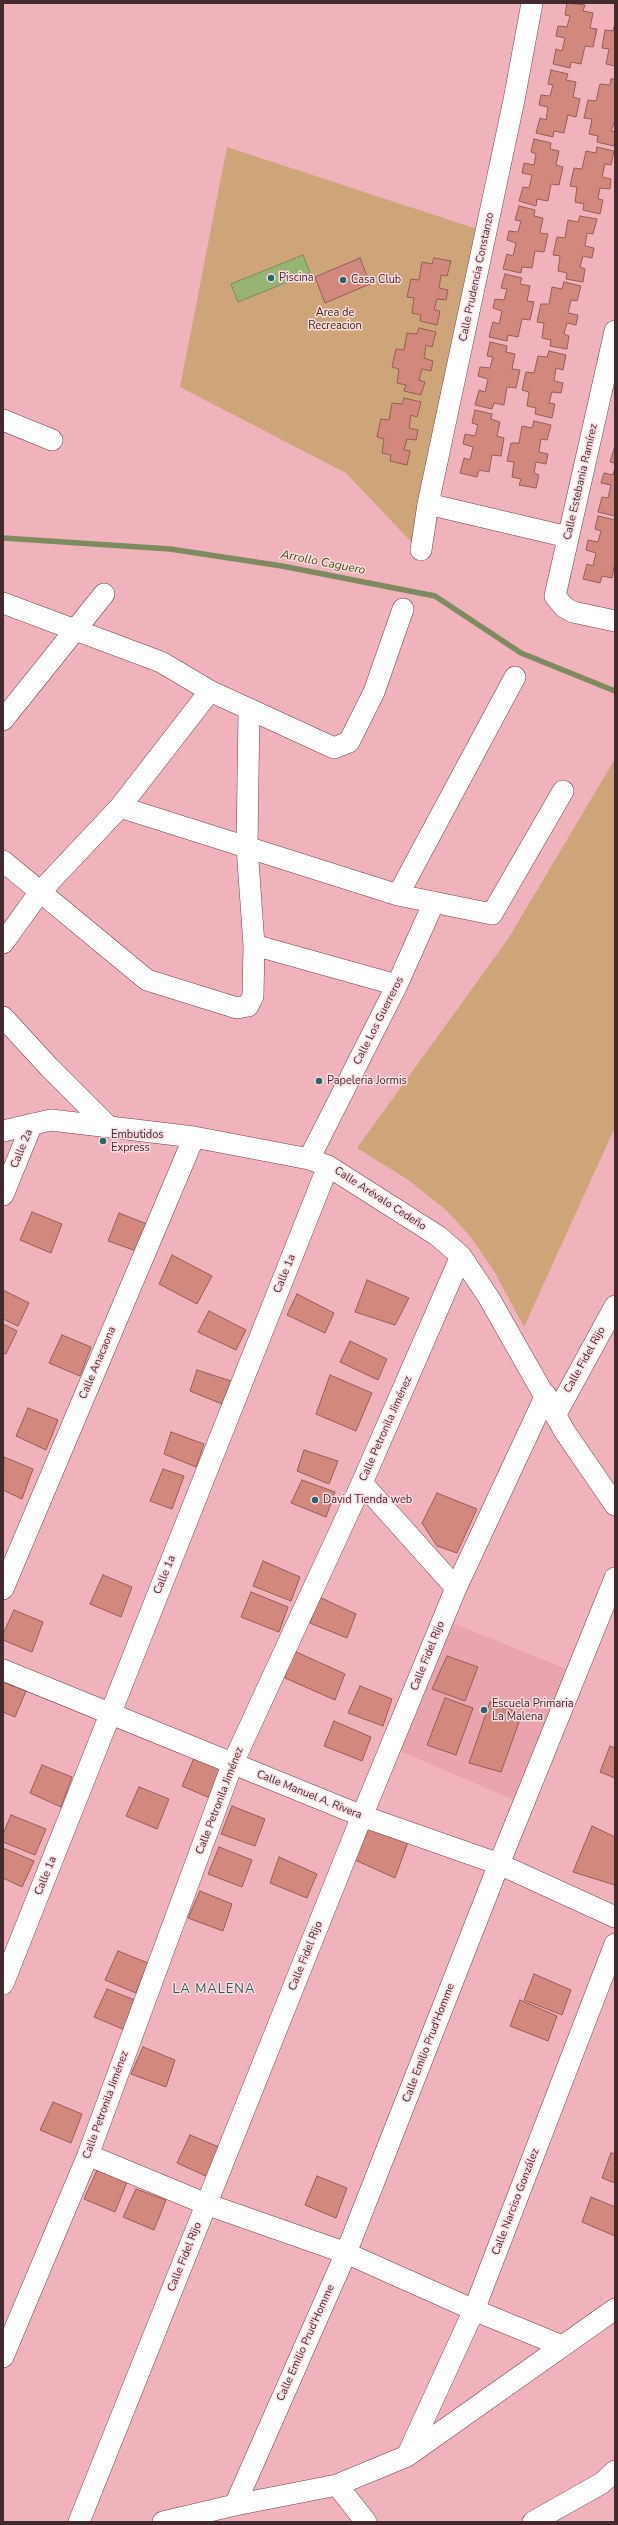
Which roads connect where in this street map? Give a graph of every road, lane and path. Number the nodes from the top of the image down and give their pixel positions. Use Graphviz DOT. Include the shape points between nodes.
graph roads {
  1 [pos="532,3"];
  2 [pos="615,331"];
  3 [pos="3,420"];
  4 [pos="52,440"];
  5 [pos="428,504"];
  6 [pos="568,537"];
  7 [pos="421,550"];
  8 [pos="104,594"];
  9 [pos="3,603"];
  10 [pos="403,609"];
  11 [pos="615,621"];
  12 [pos="75,630"];
  13 [pos="515,677"];
  14 [pos="210,691"];
  15 [pos="249,709"];
  16 [pos="3,720"];
  17 [pos="563,791"];
  18 [pos="120,807"];
  19 [pos="247,847"];
  20 [pos="3,861"];
  21 [pos="39,893"];
  22 [pos="398,895"];
  23 [pos="434,902"];
  24 [pos="3,943"];
  25 [pos="254,945"];
  26 [pos="397,985"];
  27 [pos="3,1017"];
  28 [pos="32,1124"];
  29 [pos="109,1127"];
  30 [pos="3,1131"];
  31 [pos="194,1137"];
  32 [pos="308,1158"];
  33 [pos="328,1166"];
  34 [pos="3,1195"];
  35 [pos="461,1256"];
  36 [pos="615,1306"];
  37 [pos="546,1395"];
  38 [pos="556,1414"];
  39 [pos="362,1483"];
  40 [pos="615,1504"];
  41 [pos="615,1578"];
  42 [pos="456,1588"];
  43 [pos="3,1590"];
  44 [pos="3,1670"];
  45 [pos="110,1714"];
  46 [pos="232,1765"];
  47 [pos="362,1816"];
  48 [pos="499,1864"];
  49 [pos="615,1916"];
  50 [pos="615,1944"];
  51 [pos="3,1984"];
  52 [pos="88,2154"];
  53 [pos="206,2204"];
  54 [pos="346,2253"];
  55 [pos="615,2309"];
  56 [pos="474,2310"];
  57 [pos="562,2346"];
  58 [pos="3,2357"];
  59 [pos="407,2456"];
  60 [pos="610,2481"];
  61 [pos="337,2485"];
  62 [pos="234,2505"];
  63 [pos="79,2522"];
  64 [pos="163,2522"];
  65 [pos="366,2522"];
  66 [pos="533,2522"];
  1 -- 5 [label="street, Calle Prudencia Constanzo" via="464,343"];
  2 -- 6 [label="street, Calle Estebania Ramírez"];
  3 -- 4 [label="street"];
  5 -- 6 [label="street"];
  5 -- 7 [label="street, Calle Prudencia Constanzo"];
  6 -- 11 [label="street, Calle Estebania Ramírez" via="556,596 564,608 586,616"];
  8 -- 12 [label="street"];
  9 -- 12 [label="street"];
  10 -- 15 [label="street" via="374,692 349,742 334,748"];
  12 -- 14 [label="street" via="160,662"];
  12 -- 16 [label="street"];
  13 -- 22 [label="street"];
  14 -- 15 [label="street"];
  14 -- 18 [label="street"];
  15 -- 19 [label="street"];
  17 -- 23 [label="street" via="492,914"];
  18 -- 19 [label="street"];
  18 -- 21 [label="street"];
  19 -- 22 [label="street"];
  19 -- 25 [label="street"];
  20 -- 21 [label="street"];
  21 -- 24 [label="street"];
  21 -- 25 [label="street" via="147,980 237,1008 248,1006 254,996"];
  22 -- 23 [label="street"];
  23 -- 26 [label="street, Calle Los Guerreros"];
  25 -- 26 [label="street"];
  26 -- 32 [label="street, Calle Los Guerreros"];
  27 -- 29 [label="street"];
  28 -- 29 [label="street, Calle Arévalo Cedeño" via="51,1120"];
  28 -- 30 [label="street, Calle Arévalo Cedeño"];
  28 -- 34 [label="street, Calle 2a"];
  29 -- 31 [label="street, Calle Arévalo Cedeño"];
  31 -- 32 [label="street, Calle Arévalo Cedeño"];
  31 -- 43 [label="street, Calle Anacaona"];
  32 -- 33 [label="street, Calle Arévalo Cedeño"];
  33 -- 35 [label="street, Calle Arévalo Cedeño" via="438,1236"];
  33 -- 45 [label="street, Calle 1a"];
  35 -- 37 [label="street, Calle Arévalo Cedeño"];
  35 -- 39 [label="street, Calle Petronila Jiménez"];
  36 -- 38 [label="street, Calle Fidel Rijo"];
  37 -- 38 [label="street, Calle Arévalo Cedeño"];
  37 -- 42 [label="street, Calle Fidel Rijo"];
  38 -- 40 [label="street, Calle Arévalo Cedeño" via="565,1432"];
  39 -- 42 [label="street"];
  39 -- 46 [label="street, Calle Petronila Jiménez"];
  41 -- 48 [label="street, Calle Emilio Prud'Homme"];
  42 -- 47 [label="street, Calle Fidel Rijo"];
  44 -- 45 [label="street, Calle Manuel A. Rivera"];
  45 -- 46 [label="street, Calle Manuel A. Rivera"];
  45 -- 51 [label="street, Calle 1a"];
  46 -- 47 [label="street, Calle Manuel A. Rivera"];
  46 -- 52 [label="street, Calle Petronila Jiménez"];
  47 -- 48 [label="street, Calle Manuel A. Rivera"];
  47 -- 53 [label="street, Calle Fidel Rijo"];
  48 -- 49 [label="street, Calle Manuel A. Rivera"];
  48 -- 54 [label="street, Calle Emilio Prud'Homme"];
  50 -- 56 [label="street, Calle Narciso González"];
  52 -- 53 [label="street"];
  52 -- 58 [label="street, Calle Petronila Jiménez"];
  53 -- 54 [label="street"];
  53 -- 63 [label="street, Calle Fidel Rijo"];
  54 -- 56 [label="street"];
  54 -- 62 [label="street, Calle Emilio Prud'Homme"];
  55 -- 57 [label="street"];
  56 -- 57 [label="street"];
  56 -- 59 [label="street, Calle Narciso González"];
  57 -- 59 [label="street"];
  59 -- 61 [label="street"];
  60 -- 66 [label="street"];
  61 -- 62 [label="street"];
  61 -- 65 [label="street"];
  62 -- 64 [label="street"];
}
